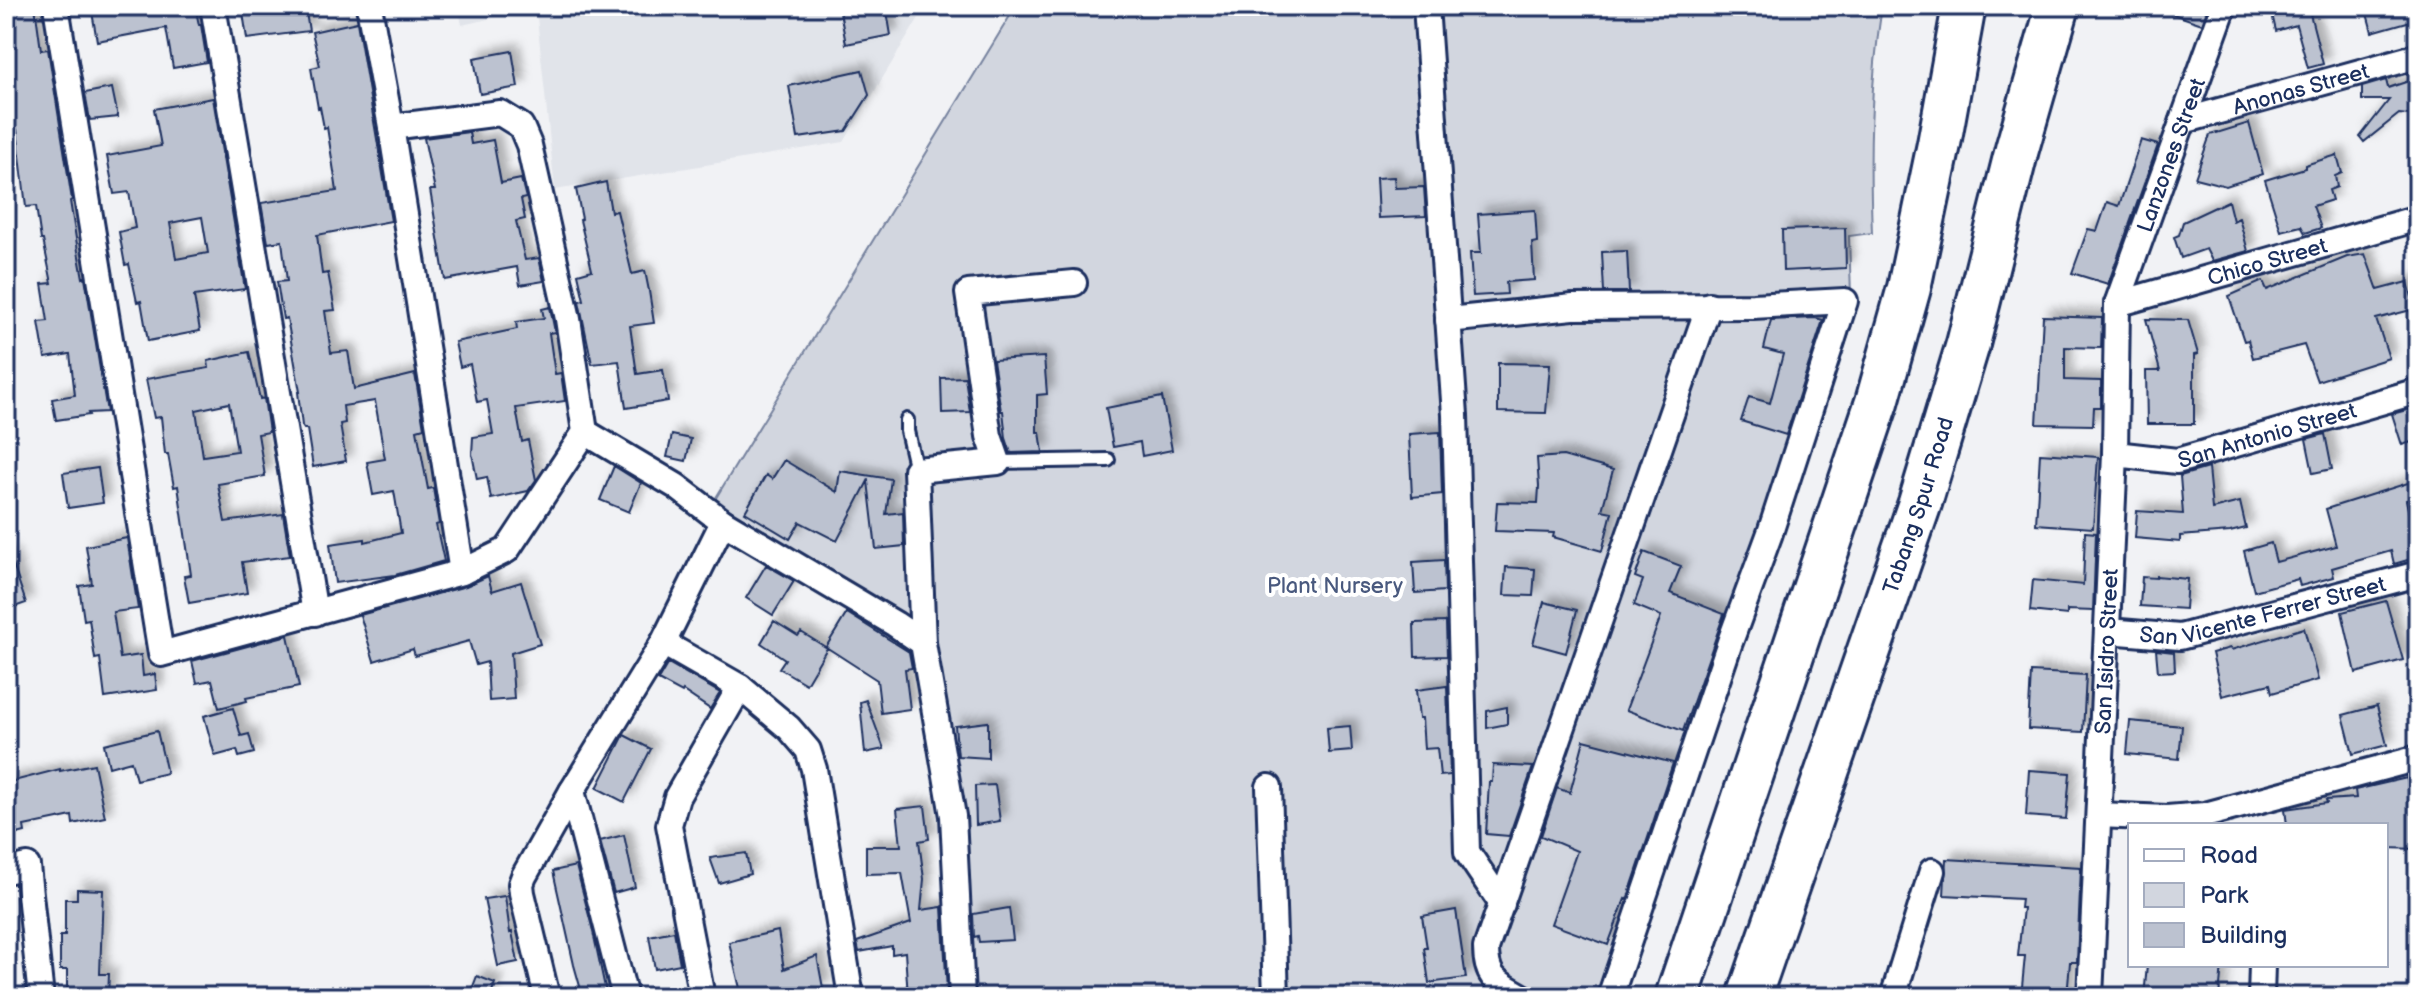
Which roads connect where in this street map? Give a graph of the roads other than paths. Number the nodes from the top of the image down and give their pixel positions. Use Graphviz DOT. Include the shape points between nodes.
graph roads {
  1 [pos="56,6"];
  2 [pos="213,6"];
  3 [pos="369,6"];
  4 [pos="1426,6"];
  5 [pos="1964,6"];
  6 [pos="2058,6"];
  7 [pos="2224,6"];
  8 [pos="2418,56"];
  9 [pos="2183,121"];
  10 [pos="391,127"];
  11 [pos="2418,218"];
  12 [pos="1074,283"];
  13 [pos="2117,304"];
  14 [pos="1709,305"];
  15 [pos="1448,320"];
  16 [pos="2418,391"];
  17 [pos="907,420"];
  18 [pos="585,432"];
  19 [pos="2115,454"];
  20 [pos="1108,460"];
  21 [pos="998,462"];
  22 [pos="916,470"];
  23 [pos="723,522"];
  24 [pos="462,572"];
  25 [pos="2418,574"];
  26 [pos="315,613"];
  27 [pos="2108,631"];
  28 [pos="663,643"];
  29 [pos="923,643"];
  30 [pos="740,687"];
  31 [pos="2418,758"];
  32 [pos="1269,787"];
  33 [pos="572,791"];
  34 [pos="2250,814"];
  35 [pos="2099,815"];
  36 [pos="6,871"];
  37 [pos="1932,871"];
  38 [pos="1502,904"];
  39 [pos="2262,967"];
  40 [pos="41,997"];
  41 [pos="547,997"];
  42 [pos="625,997"];
  43 [pos="702,997"];
  44 [pos="851,997"];
  45 [pos="962,997"];
  46 [pos="1276,997"];
  47 [pos="1523,997"];
  48 [pos="1610,997"];
  49 [pos="1677,997"];
  50 [pos="1749,997"];
  51 [pos="1893,997"];
  52 [pos="2090,997"];
  53 [pos="2261,997"];
  1 -- 26 [label="street" via="161,654"];
  2 -- 26 [label="street"];
  3 -- 10 [label="street"];
  4 -- 15 [label="street"];
  5 -- 49 [label="highway" via="1909,288 1877,402"];
  6 -- 50 [label="highway, Tabang Spur Road" via="1920,503"];
  7 -- 9 [label="street, Lanzones Street"];
  8 -- 9 [label="street, Anonas Street"];
  9 -- 13 [label="street, Lanzones Street"];
  10 -- 18 [label="street" via="500,113 521,126 568,319"];
  10 -- 24 [label="street"];
  11 -- 13 [label="street, Chico Street"];
  12 -- 21 [label="street" via="968,293 989,436"];
  13 -- 19 [label="street, San Isidro Street"];
  14 -- 15 [label="street" via="1573,307"];
  14 -- 38 [label="street"];
  14 -- 48 [label="street" via="1845,301"];
  15 -- 38 [label="street" via="1467,852"];
  16 -- 19 [label="street, San Antonio Street" via="2177,461"];
  17 -- 22 [label="lane"];
  18 -- 23 [label="street" via="676,486"];
  18 -- 24 [label="street" via="507,550"];
  19 -- 27 [label="street, San Isidro Street"];
  20 -- 21 [label="lane"];
  21 -- 22 [label="street"];
  22 -- 29 [label="street"];
  23 -- 28 [label="street"];
  23 -- 29 [label="street"];
  24 -- 26 [label="street"];
  25 -- 27 [label="street, San Vicente Ferrer Street" via="2180,637"];
  27 -- 35 [label="street, San Isidro Street"];
  28 -- 30 [label="street"];
  28 -- 33 [label="street"];
  29 -- 45 [label="street" via="953,816"];
  30 -- 43 [label="street" via="677,797 669,825"];
  30 -- 44 [label="street" via="808,750"];
  31 -- 34 [label="street"];
  32 -- 46 [label="street"];
  33 -- 41 [label="street" via="521,884"];
  33 -- 42 [label="street"];
  34 -- 35 [label="street"];
  35 -- 52 [label="street, San Isidro Street"];
  36 -- 40 [label="street" via="27,866"];
  37 -- 51 [label="street"];
  38 -- 47 [label="street" via="1486,948 1486,965 1493,979"];
  39 -- 53 [label="street"];
}
